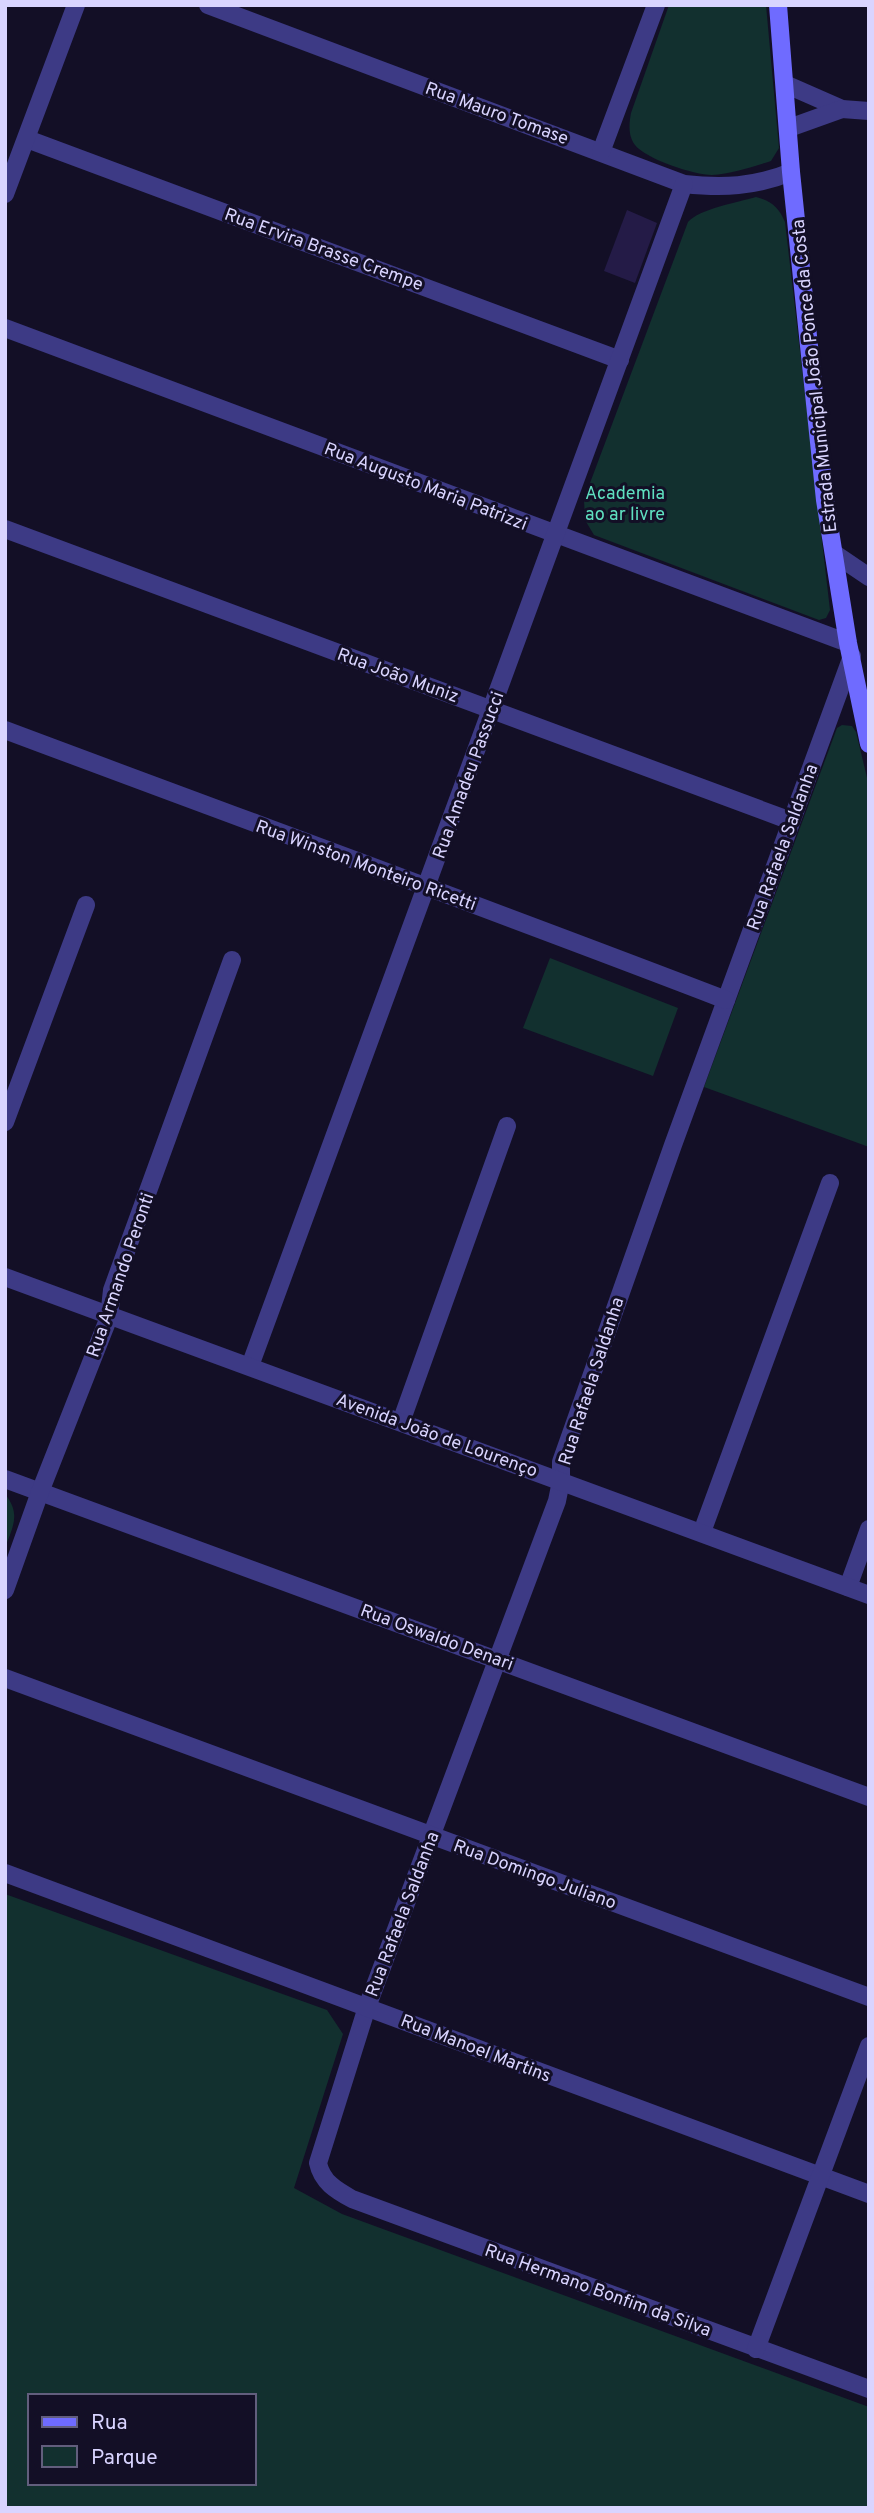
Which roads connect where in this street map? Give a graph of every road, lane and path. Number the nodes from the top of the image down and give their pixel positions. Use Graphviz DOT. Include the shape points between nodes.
graph roads {
  1 [pos="76,5"];
  2 [pos="208,5"];
  3 [pos="656,5"];
  4 [pos="778,5"];
  5 [pos="785,83"];
  6 [pos="842,109"];
  7 [pos="869,111"];
  8 [pos="789,128"];
  9 [pos="27,138"];
  10 [pos="601,152"];
  11 [pos="791,172"];
  12 [pos="684,184"];
  13 [pos="5,194"];
  14 [pos="5,328"];
  15 [pos="620,360"];
  16 [pos="5,529"];
  17 [pos="556,535"];
  18 [pos="835,554"];
  19 [pos="869,577"];
  20 [pos="850,650"];
  21 [pos="491,709"];
  22 [pos="5,730"];
  23 [pos="869,744"];
  24 [pos="791,821"];
  25 [pos="427,889"];
  26 [pos="86,905"];
  27 [pos="232,960"];
  28 [pos="726,1000"];
  29 [pos="5,1122"];
  30 [pos="507,1126"];
  31 [pos="831,1183"];
  32 [pos="5,1277"];
  33 [pos="109,1317"];
  34 [pos="250,1366"];
  35 [pos="401,1422"];
  36 [pos="5,1479"];
  37 [pos="561,1481"];
  38 [pos="40,1492"];
  39 [pos="869,1530"];
  40 [pos="702,1532"];
  41 [pos="848,1587"];
  42 [pos="5,1590"];
  43 [pos="869,1595"];
  44 [pos="498,1659"];
  45 [pos="5,1678"];
  46 [pos="869,1797"];
  47 [pos="432,1836"];
  48 [pos="5,1873"];
  49 [pos="869,1997"];
  50 [pos="367,2007"];
  51 [pos="869,2046"];
  52 [pos="820,2176"];
  53 [pos="330,2185"];
  54 [pos="869,2194"];
  55 [pos="756,2349"];
  56 [pos="869,2389"];
  1 -- 9 [label="street"];
  2 -- 10 [label="street, Rua Mauro Tomase"];
  3 -- 10 [label="street"];
  4 -- 5 [label="main road, Estrada Municipal João Ponce da Costa"];
  5 -- 6 [label="street"];
  5 -- 8 [label="main road, Estrada Municipal João Ponce da Costa"];
  6 -- 7 [label="street"];
  6 -- 8 [label="street"];
  8 -- 11 [label="main road, Estrada Municipal João Ponce da Costa"];
  9 -- 13 [label="street"];
  9 -- 15 [label="street, Rua Ervira Brasse Crempe"];
  10 -- 12 [label="street, Rua Mauro Tomase"];
  11 -- 12 [label="street, Rua Mauro Tomase" via="742,186"];
  11 -- 18 [label="main road, Estrada Municipal João Ponce da Costa" via="825,500"];
  12 -- 15 [label="street, Rua Amadeu Passucci"];
  14 -- 17 [label="street, Rua Augusto Maria Patrizzi"];
  15 -- 17 [label="street, Rua Amadeu Passucci"];
  16 -- 21 [label="street, Rua João Muniz"];
  17 -- 20 [label="street, Rua Augusto Maria Patrizzi"];
  17 -- 21 [label="street, Rua Amadeu Passucci"];
  18 -- 19 [label="street"];
  18 -- 20 [label="main road, Estrada Municipal João Ponce da Costa"];
  20 -- 23 [label="main road, Estrada Municipal João Ponce da Costa"];
  20 -- 24 [label="street, Rua Rafaela Saldanha"];
  21 -- 24 [label="street, Rua João Muniz"];
  21 -- 25 [label="street, Rua Amadeu Passucci"];
  22 -- 25 [label="street, Rua Winston Monteiro Ricetti"];
  24 -- 28 [label="street, Rua Rafaela Saldanha"];
  25 -- 28 [label="street, Rua Winston Monteiro Ricetti"];
  25 -- 34 [label="street, Rua Amadeu Passucci"];
  26 -- 29 [label="street"];
  27 -- 33 [label="street, Rua Armando Peronti" via="112,1290"];
  28 -- 37 [label="street, Rua Rafaela Saldanha" via="561,1462"];
  30 -- 35 [label="street"];
  31 -- 40 [label="street"];
  32 -- 33 [label="street, Avenida João de Lourenço"];
  33 -- 34 [label="street, Avenida João de Lourenço"];
  33 -- 38 [label="street, Rua Armando Peronti"];
  34 -- 35 [label="street, Avenida João de Lourenço"];
  35 -- 37 [label="street, Avenida João de Lourenço"];
  36 -- 38 [label="street, Rua Oswaldo Denari"];
  37 -- 40 [label="street, Avenida João de Lourenço"];
  37 -- 44 [label="street, Rua Rafaela Saldanha"];
  38 -- 42 [label="street, Rua Armando Peronti"];
  38 -- 44 [label="street, Rua Oswaldo Denari"];
  39 -- 41 [label="street"];
  40 -- 41 [label="street, Avenida João de Lourenço"];
  41 -- 43 [label="street, Avenida João de Lourenço"];
  44 -- 46 [label="street, Rua Oswaldo Denari"];
  44 -- 47 [label="street, Rua Rafaela Saldanha"];
  45 -- 47 [label="street, Rua Domingo Juliano"];
  47 -- 49 [label="street, Rua Domingo Juliano"];
  47 -- 50 [label="street, Rua Rafaela Saldanha"];
  48 -- 50 [label="street, Rua Manoel Martins"];
  50 -- 52 [label="street, Rua Manoel Martins"];
  50 -- 53 [label="street, Rua Rafaela Saldanha" via="318,2163"];
  51 -- 52 [label="street"];
  52 -- 54 [label="street, Rua Manoel Martins"];
  52 -- 55 [label="street"];
  53 -- 55 [label="street, Rua Hermano Bonfim da Silva" via="352,2199"];
  55 -- 56 [label="street, Rua Hermano Bonfim da Silva"];
}
